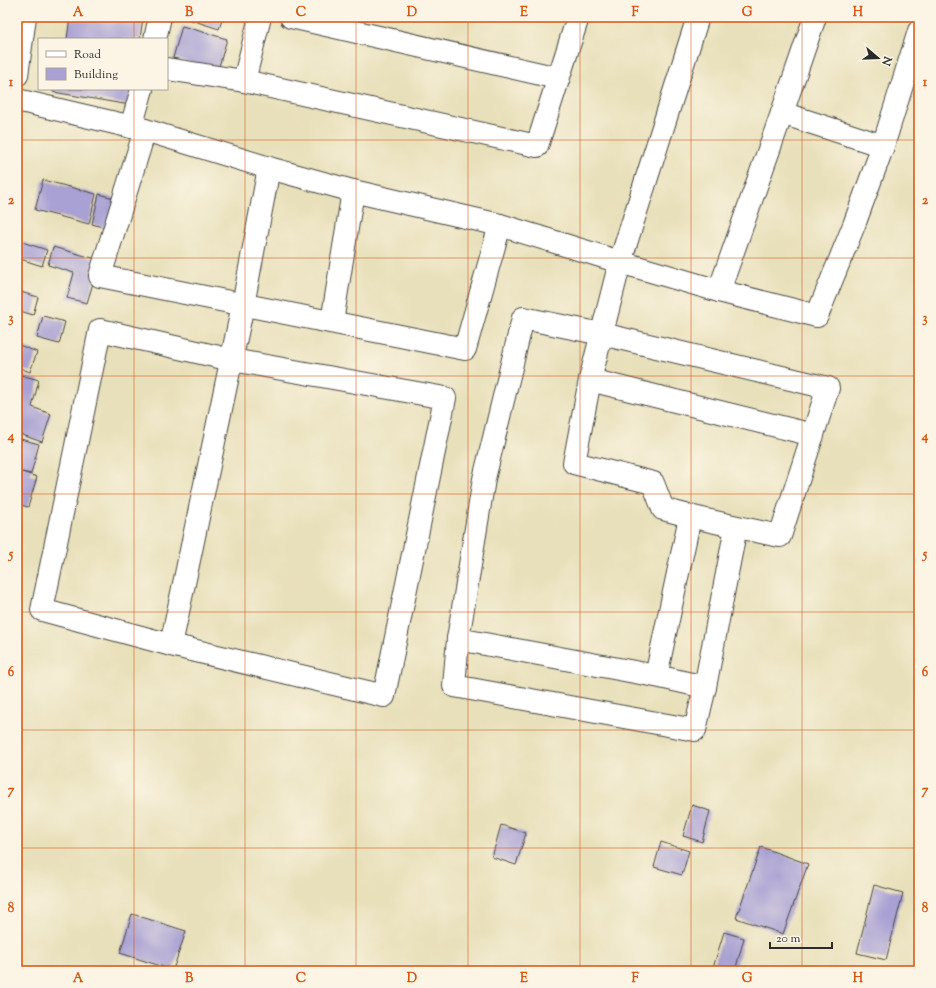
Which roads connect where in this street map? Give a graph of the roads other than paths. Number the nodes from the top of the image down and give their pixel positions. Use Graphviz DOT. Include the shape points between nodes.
graph roads {
  1 [pos="25,17"];
  2 [pos="160,17"];
  3 [pos="260,17"];
  4 [pos="291,17"];
  5 [pos="578,17"];
  6 [pos="698,17"];
  7 [pos="815,17"];
  8 [pos="919,31"];
  9 [pos="154,38"];
  10 [pos="168,69"];
  11 [pos="17,76"];
  12 [pos="558,78"];
  13 [pos="244,80"];
  14 [pos="142,90"];
  15 [pos="17,100"];
  16 [pos="782,113"];
  17 [pos="138,128"];
  18 [pos="883,146"];
  19 [pos="269,168"];
  20 [pos="354,191"];
  21 [pos="500,225"];
  22 [pos="620,262"];
  23 [pos="720,291"];
  24 [pos="243,305"];
  25 [pos="332,322"];
  26 [pos="602,334"];
  27 [pos="232,360"];
  28 [pos="590,380"];
  29 [pos="813,435"];
  30 [pos="690,517"];
  31 [pos="736,526"];
  32 [pos="458,639"];
  33 [pos="171,645"];
  34 [pos="656,676"];
  35 [pos="705,687"];
  1 -- 11 [label="street"];
  2 -- 9 [label="street"];
  3 -- 13 [label="street"];
  4 -- 12 [label="street"];
  5 -- 12 [label="street"];
  6 -- 22 [label="street"];
  7 -- 16 [label="street"];
  8 -- 18 [label="street"];
  10 -- 13 [label="street"];
  12 -- 13 [label="street" via="537,146"];
  14 -- 17 [label="street"];
  15 -- 17 [label="street"];
  16 -- 18 [label="street"];
  16 -- 23 [label="street"];
  17 -- 19 [label="street"];
  17 -- 24 [label="street" via="100,276"];
  18 -- 23 [label="street" via="817,316"];
  19 -- 20 [label="street"];
  19 -- 24 [label="street"];
  20 -- 21 [label="street"];
  20 -- 25 [label="street"];
  21 -- 22 [label="street"];
  21 -- 25 [label="street" via="465,349"];
  22 -- 23 [label="street"];
  22 -- 26 [label="street"];
  24 -- 25 [label="street"];
  24 -- 27 [label="street"];
  26 -- 28 [label="street"];
  26 -- 29 [label="street" via="828,388"];
  26 -- 32 [label="street" via="523,318 484,479"];
  27 -- 33 [label="street"];
  27 -- 33 [label="street" via="100,330 42,610"];
  27 -- 33 [label="street" via="445,398 384,696"];
  28 -- 29 [label="street"];
  28 -- 30 [label="street" via="574,464 653,483 663,510"];
  29 -- 31 [label="street" via="780,536"];
  30 -- 31 [label="street"];
  30 -- 34 [label="street"];
  31 -- 35 [label="street"];
  32 -- 34 [label="street"];
  32 -- 35 [label="street" via="454,686 695,730"];
  34 -- 35 [label="street"];
}
